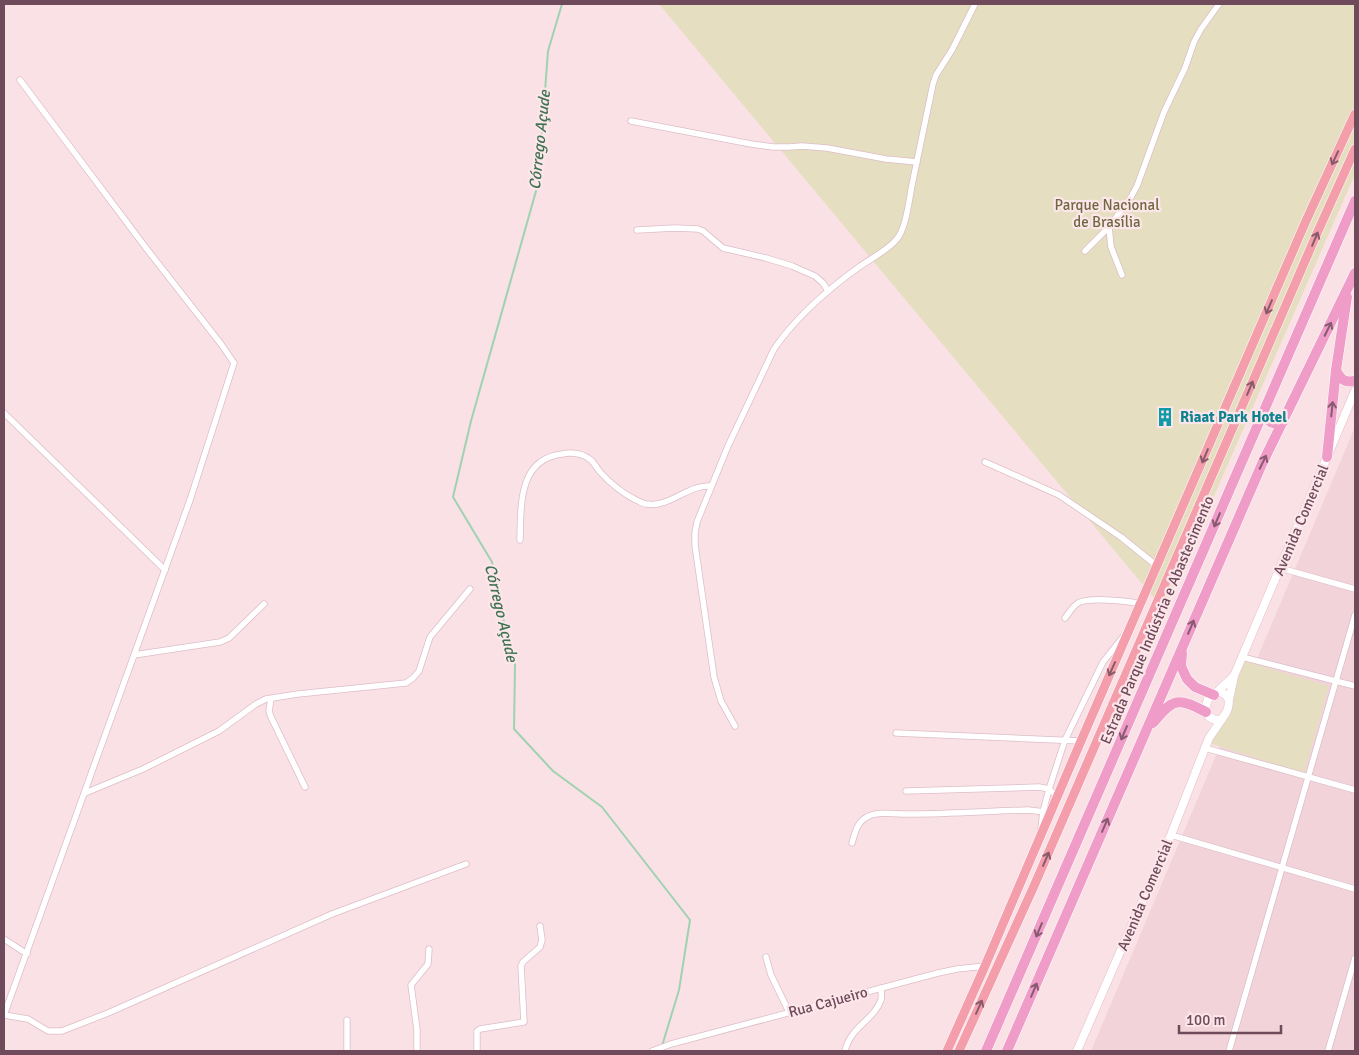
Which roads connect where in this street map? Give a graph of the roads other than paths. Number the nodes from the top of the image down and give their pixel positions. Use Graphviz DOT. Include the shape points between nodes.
graph roads {
  1 [pos="974,4"];
  2 [pos="1219,4"];
  3 [pos="20,80"];
  4 [pos="1355,114"];
  5 [pos="632,121"];
  6 [pos="1355,149"];
  7 [pos="917,162"];
  8 [pos="1355,201"];
  9 [pos="1109,227"];
  10 [pos="637,230"];
  11 [pos="1085,251"];
  12 [pos="1355,273"];
  13 [pos="1122,275"];
  14 [pos="1349,286"];
  15 [pos="828,290"];
  16 [pos="1336,370"];
  17 [pos="1355,381"];
  18 [pos="1355,391"];
  19 [pos="1264,411"];
  20 [pos="4,413"];
  21 [pos="1284,421"];
  22 [pos="1327,457"];
  23 [pos="985,462"];
  24 [pos="711,486"];
  25 [pos="520,540"];
  26 [pos="1157,566"];
  27 [pos="1280,568"];
  28 [pos="165,570"];
  29 [pos="470,589"];
  30 [pos="1355,589"];
  31 [pos="1141,603"];
  32 [pos="264,604"];
  33 [pos="1355,616"];
  34 [pos="1066,618"];
  35 [pos="1130,630"];
  36 [pos="1183,646"];
  37 [pos="134,655"];
  38 [pos="1242,657"];
  39 [pos="1234,676"];
  40 [pos="1336,680"];
  41 [pos="1355,686"];
  42 [pos="1215,693"];
  43 [pos="271,699"];
  44 [pos="1229,700"];
  45 [pos="1207,715"];
  46 [pos="1222,719"];
  47 [pos="735,726"];
  48 [pos="896,733"];
  49 [pos="1144,736"];
  50 [pos="1209,738"];
  51 [pos="1065,740"];
  52 [pos="1081,741"];
  53 [pos="1205,748"];
  54 [pos="1308,777"];
  55 [pos="305,787"];
  56 [pos="1049,789"];
  57 [pos="1355,790"];
  58 [pos="906,791"];
  59 [pos="85,793"];
  60 [pos="1058,797"];
  61 [pos="1047,813"];
  62 [pos="1171,835"];
  63 [pos="852,843"];
  64 [pos="466,864"];
  65 [pos="1282,868"];
  66 [pos="1355,889"];
  67 [pos="540,926"];
  68 [pos="4,939"];
  69 [pos="429,949"];
  70 [pos="26,954"];
  71 [pos="766,957"];
  72 [pos="1355,958"];
  73 [pos="985,966"];
  74 [pos="882,988"];
  75 [pos="789,1012"];
  76 [pos="4,1015"];
  77 [pos="347,1020"];
  78 [pos="347,1051"];
  79 [pos="417,1051"];
  80 [pos="476,1051"];
  81 [pos="652,1051"];
  82 [pos="845,1051"];
  83 [pos="947,1051"];
  84 [pos="959,1051"];
  85 [pos="986,1051"];
  86 [pos="1007,1051"];
  87 [pos="1077,1051"];
  88 [pos="1229,1051"];
  89 [pos="1328,1051"];
  1 -- 7 [label="street" via="936,75"];
  2 -- 9 [label="street" via="1194,42 1137,186"];
  3 -- 28 [label="street" via="234,363"];
  4 -- 26 [label="main road, one-way"];
  5 -- 7 [label="street" via="751,144 827,148"];
  84 -- 6 [label="main road, one-way"];
  7 -- 15 [label="street" via="898,239"];
  8 -- 19 [label="highway, Estrada Parque Indústria e Abastecimento"];
  9 -- 11 [label="street"];
  9 -- 13 [label="street" via="1111,248"];
  10 -- 15 [label="street" via="698,229 723,248 766,258 815,276"];
  12 -- 14 [label="highway"];
  14 -- 16 [label="highway"];
  21 -- 14 [label="highway, one-way"];
  15 -- 24 [label="street" via="798,319 774,349"];
  16 -- 17 [label="highway" via="1343,380"];
  22 -- 16 [label="highway, one-way"];
  18 -- 22 [label="street, Avenida Comercial"];
  19 -- 21 [label="highway" via="1270,422 1278,424"];
  19 -- 85 [label="highway, Estrada Parque Indústria e Abastecimento, one-way"];
  20 -- 28 [label="street"];
  36 -- 21 [label="highway, one-way"];
  22 -- 27 [label="street, Avenida Comercial"];
  23 -- 26 [label="street" via="1059,495"];
  24 -- 25 [label="street" via="692,489 663,503 646,504 624,494 609,482 591,460 580,454 556,454 536,464 529,475 523,490"];
  24 -- 47 [label="street" via="697,522 695,545 714,677 720,701"];
  26 -- 31 [label="main road"];
  27 -- 30 [label="street"];
  27 -- 38 [label="street, Avenida Comercial"];
  28 -- 37 [label="street"];
  29 -- 43 [label="street" via="430,637 419,671 406,683"];
  31 -- 34 [label="street" via="1087,600 1078,603"];
  31 -- 35 [label="main road"];
  32 -- 37 [label="street" via="229,638 220,642"];
  33 -- 40 [label="street"];
  35 -- 51 [label="street" via="1103,662"];
  35 -- 52 [label="main road, one-way"];
  36 -- 42 [label="highway" via="1181,666 1187,679 1195,687"];
  36 -- 49 [label="highway"];
  37 -- 59 [label="street"];
  38 -- 39 [label="street, Avenida Comercial"];
  38 -- 40 [label="street"];
  39 -- 42 [label="street, Avenida Comercial"];
  39 -- 44 [label="street, Avenida Comercial"];
  40 -- 41 [label="street"];
  40 -- 54 [label="street"];
  42 -- 44 [label="street" via="1222,692"];
  42 -- 45 [label="street" via="1208,699"];
  43 -- 55 [label="street" via="271,717"];
  43 -- 59 [label="street" via="256,704 219,731"];
  44 -- 46 [label="street" via="1228,710"];
  45 -- 46 [label="street" via="1218,721"];
  45 -- 49 [label="highway" via="1193,705 1172,703"];
  45 -- 50 [label="street, Avenida Comercial"];
  46 -- 50 [label="street, Avenida Comercial"];
  48 -- 51 [label="street"];
  86 -- 49 [label="highway, one-way"];
  50 -- 53 [label="street, Avenida Comercial"];
  51 -- 52 [label="street"];
  51 -- 56 [label="street"];
  52 -- 60 [label="main road"];
  53 -- 54 [label="street"];
  53 -- 62 [label="street, Avenida Comercial"];
  54 -- 57 [label="street"];
  54 -- 65 [label="street"];
  56 -- 58 [label="street"];
  56 -- 60 [label="street"];
  56 -- 61 [label="street"];
  59 -- 70 [label="street"];
  60 -- 61 [label="main road"];
  61 -- 63 [label="street" via="1028,810 880,814 862,821"];
  61 -- 73 [label="main road" via="1040,839"];
  62 -- 65 [label="street"];
  62 -- 87 [label="street, Avenida Comercial"];
  64 -- 76 [label="street" via="332,914 62,1032 48,1031 28,1019"];
  65 -- 66 [label="street"];
  65 -- 88 [label="street"];
  67 -- 80 [label="street" via="542,944 521,966 524,1022 476,1031"];
  68 -- 70 [label="street"];
  69 -- 79 [label="street" via="428,964 411,985"];
  70 -- 76 [label="street"];
  71 -- 75 [label="street"];
  72 -- 89 [label="street"];
  73 -- 74 [label="street, Rua Cajueiro" via="957,969"];
  73 -- 83 [label="main road"];
  74 -- 75 [label="street, Rua Cajueiro"];
  74 -- 82 [label="street" via="881,999 874,1012 856,1029"];
  75 -- 81 [label="street, Rua Cajueiro"];
  77 -- 78 [label="street"];
}
